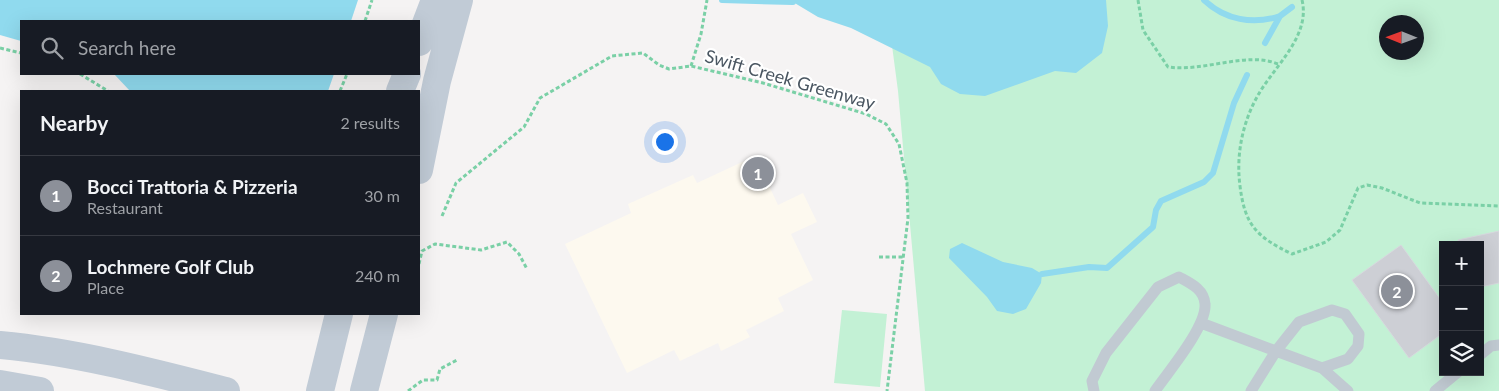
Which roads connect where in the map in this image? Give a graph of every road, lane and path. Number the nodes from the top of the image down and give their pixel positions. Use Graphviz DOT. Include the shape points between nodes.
graph roads {
  1 [pos="372,0"];
  2 [pos="435,0"];
  3 [pos="459,0"];
  4 [pos="707,0"];
  5 [pos="1138,0"];
  6 [pos="1302,0"];
  7 [pos="365,20"];
  8 [pos="420,39"];
  9 [pos="0,48"];
  10 [pos="20,53"];
  11 [pos="1278,64"];
  12 [pos="691,66"];
  13 [pos="82,75"];
  14 [pos="347,75"];
  15 [pos="407,75"];
  16 [pos="106,90"];
  17 [pos="340,90"];
  18 [pos="400,90"];
  19 [pos="420,165"];
  20 [pos="1499,206"];
  21 [pos="442,216"];
  22 [pos="879,257"];
  23 [pos="905,257"];
  24 [pos="420,260"];
  25 [pos="527,269"];
  26 [pos="339,315"];
  27 [pos="384,315"];
  28 [pos="1201,322"];
  29 [pos="0,345"];
  30 [pos="1499,345"];
  31 [pos="1276,351"];
  32 [pos="1484,352"];
  33 [pos="456,360"];
  34 [pos="1322,368"];
  35 [pos="1453,376"];
  36 [pos="0,384"];
  37 [pos="40,391"];
  38 [pos="226,391"];
  39 [pos="320,391"];
  40 [pos="364,391"];
  41 [pos="408,391"];
  42 [pos="887,391"];
  43 [pos="1094,391"];
  44 [pos="1155,391"];
  45 [pos="1251,391"];
  46 [pos="1348,391"];
  47 [pos="1435,391"];
  1 -- 7 [label="path"];
  2 -- 8 [label="street"];
  3 -- 19 [label="street" via="436,81"];
  4 -- 12 [label="path, Swift Creek Greenway"];
  5 -- 11 [label="path" via="1143,30 1168,67 1184,69 1252,58"];
  6 -- 11 [label="path" via="1301,32"];
  9 -- 10 [label="path"];
  11 -- 20 [label="path" via="1250,113 1242,134 1239,160 1243,206 1249,223 1273,245 1292,254 1326,242 1340,230 1358,188 1367,185 1420,203"];
  12 -- 21 [label="path" via="669,70 643,53 612,56 562,84 540,98 524,127 456,183"];
  12 -- 23 [label="path, Swift Creek Greenway" via="830,103 886,124 898,144 907,184"];
  13 -- 16 [label="path"];
  14 -- 17 [label="path"];
  15 -- 18 [label="street"];
  22 -- 23 [label="path"];
  23 -- 42 [label="path, Swift Creek Greenway"];
  24 -- 25 [label="path" via="422,251 435,244 481,250 507,242"];
  26 -- 39 [label="street"];
  27 -- 40 [label="street"];
  28 -- 31 [label="lane"];
  28 -- 43 [label="lane" via="1205,303 1198,288 1179,277 1158,287 1106,353 1092,381"];
  28 -- 44 [label="lane"];
  29 -- 38 [label="street" via="138,369"];
  30 -- 32 [label="lane"];
  31 -- 34 [label="lane"];
  31 -- 34 [label="lane" via="1299,322 1332,310 1345,314 1359,334 1358,346 1348,359"];
  31 -- 45 [label="lane"];
  33 -- 41 [label="path" via="440,369 436,380 423,380"];
  34 -- 46 [label="lane"];
  35 -- 47 [label="lane"];
  36 -- 37 [label="street"];
}
